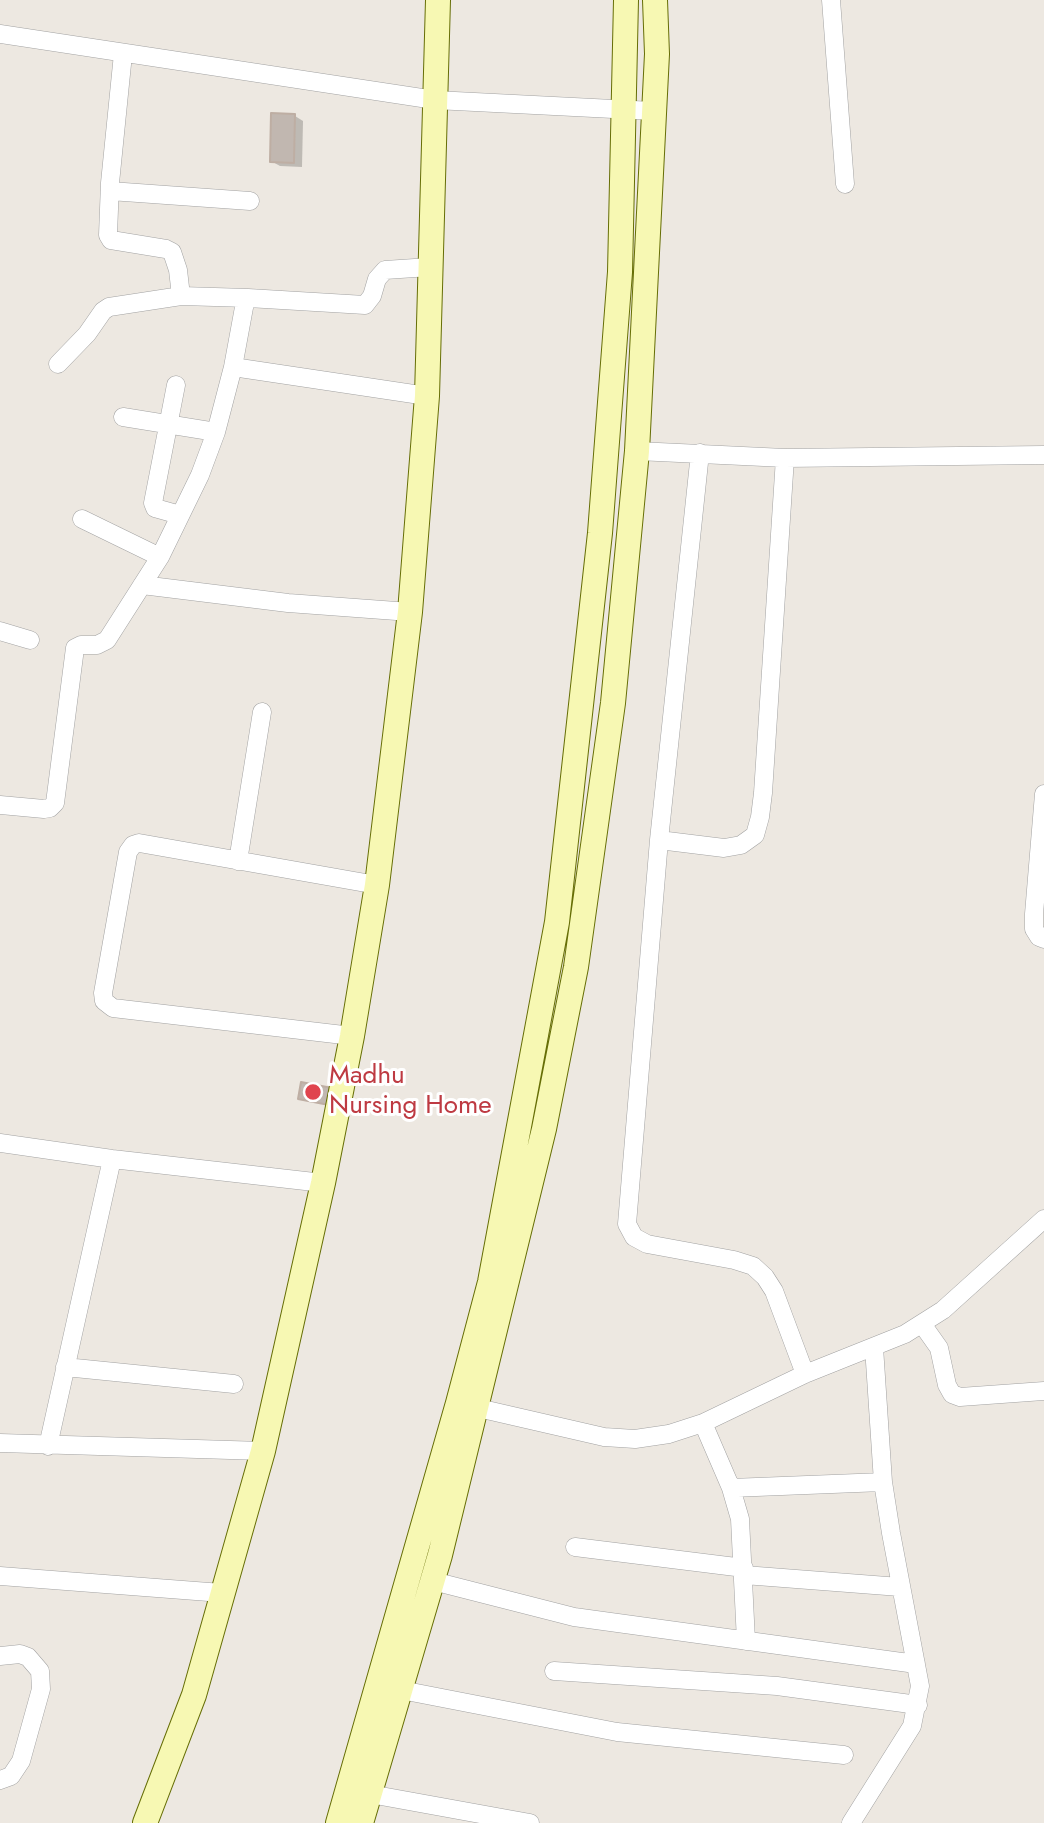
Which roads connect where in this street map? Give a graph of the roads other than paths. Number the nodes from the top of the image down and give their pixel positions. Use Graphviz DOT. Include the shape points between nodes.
graph roads {
  1 [pos="438,0"];
  2 [pos="626,0"];
  3 [pos="655,0"];
  4 [pos="831,0"];
  5 [pos="0,34"];
  6 [pos="123,54"];
  7 [pos="435,100"];
  8 [pos="622,107"];
  9 [pos="653,111"];
  10 [pos="845,184"];
  11 [pos="110,191"];
  12 [pos="250,201"];
  13 [pos="430,267"];
  14 [pos="181,296"];
  15 [pos="248,298"];
  16 [pos="58,364"];
  17 [pos="233,368"];
  18 [pos="176,385"];
  19 [pos="427,396"];
  20 [pos="123,417"];
  21 [pos="168,424"];
  22 [pos="216,432"];
  23 [pos="637,451"];
  24 [pos="700,453"];
  25 [pos="1044,455"];
  26 [pos="785,458"];
  27 [pos="180,515"];
  28 [pos="82,519"];
  29 [pos="160,557"];
  30 [pos="142,585"];
  31 [pos="410,612"];
  32 [pos="0,631"];
  33 [pos="30,640"];
  34 [pos="262,712"];
  35 [pos="1044,793"];
  36 [pos="0,809"];
  37 [pos="659,840"];
  38 [pos="238,861"];
  39 [pos="377,885"];
  40 [pos="1044,939"];
  41 [pos="352,1036"];
  42 [pos="0,1143"];
  43 [pos="112,1159"];
  44 [pos="323,1183"];
  45 [pos="1044,1219"];
  46 [pos="922,1324"];
  47 [pos="874,1347"];
  48 [pos="65,1367"];
  49 [pos="805,1374"];
  50 [pos="234,1384"];
  51 [pos="1044,1391"];
  52 [pos="467,1405"];
  53 [pos="703,1423"];
  54 [pos="0,1443"];
  55 [pos="48,1446"];
  56 [pos="264,1451"];
  57 [pos="883,1482"];
  58 [pos="731,1488"];
  59 [pos="575,1547"];
  60 [pos="744,1571"];
  61 [pos="0,1576"];
  62 [pos="433,1581"];
  63 [pos="900,1587"];
  64 [pos="222,1593"];
  65 [pos="746,1641"];
  66 [pos="0,1656"];
  67 [pos="916,1664"];
  68 [pos="554,1671"];
  69 [pos="401,1690"];
  70 [pos="918,1705"];
  71 [pos="844,1755"];
  72 [pos="0,1780"];
  73 [pos="370,1794"];
  74 [pos="148,1821"];
  75 [pos="338,1823"];
  76 [pos="361,1823"];
  77 [pos="530,1823"];
  78 [pos="851,1823"];
  1 -- 7 [label="main road"];
  2 -- 8 [label="main road"];
  3 -- 9 [label="main road"];
  4 -- 10 [label="street"];
  5 -- 6 [label="street"];
  6 -- 7 [label="street"];
  6 -- 11 [label="street"];
  7 -- 8 [label="street"];
  7 -- 13 [label="main road"];
  8 -- 9 [label="street"];
  8 -- 52 [label="main road" via="620,272 600,533 557,922"];
  9 -- 23 [label="main road"];
  11 -- 12 [label="street"];
  11 -- 14 [label="street" via="108,236 172,252"];
  13 -- 15 [label="street" via="385,270 365,305"];
  13 -- 19 [label="main road"];
  14 -- 15 [label="street"];
  14 -- 16 [label="street" via="109,307"];
  15 -- 17 [label="street"];
  17 -- 19 [label="street"];
  17 -- 22 [label="street"];
  18 -- 21 [label="street"];
  19 -- 31 [label="main road"];
  20 -- 21 [label="street"];
  21 -- 22 [label="street"];
  21 -- 27 [label="street" via="153,503 155,508"];
  22 -- 27 [label="street"];
  23 -- 24 [label="street"];
  23 -- 52 [label="main road" via="613,703 576,967 544,1129"];
  24 -- 26 [label="street"];
  24 -- 37 [label="street"];
  25 -- 26 [label="street"];
  26 -- 37 [label="street" via="763,793 755,835 741,845 724,848"];
  27 -- 29 [label="street"];
  28 -- 29 [label="street"];
  29 -- 30 [label="street"];
  30 -- 31 [label="street"];
  30 -- 36 [label="street" via="107,640 75,648 55,803 50,808"];
  31 -- 39 [label="main road"];
  32 -- 33 [label="street"];
  34 -- 38 [label="street"];
  35 -- 40 [label="street" via="1034,929"];
  37 -- 49 [label="street" via="628,1224 634,1237 647,1244 753,1266 774,1291"];
  38 -- 39 [label="street"];
  38 -- 41 [label="street" via="133,845 128,852 104,1002 113,1008"];
  39 -- 41 [label="main road"];
  41 -- 44 [label="main road"];
  42 -- 43 [label="street"];
  43 -- 44 [label="street"];
  43 -- 48 [label="street"];
  44 -- 56 [label="main road"];
  45 -- 46 [label="street" via="972,1286"];
  46 -- 47 [label="street"];
  46 -- 51 [label="street" via="939,1348 952,1394"];
  47 -- 49 [label="street"];
  47 -- 57 [label="street"];
  48 -- 50 [label="street"];
  48 -- 55 [label="street"];
  49 -- 53 [label="street"];
  52 -- 53 [label="street" via="604,1437 635,1439"];
  52 -- 62 [label="main road"];
  52 -- 75 [label="main road"];
  53 -- 58 [label="street"];
  54 -- 55 [label="street"];
  55 -- 56 [label="street"];
  56 -- 64 [label="main road"];
  57 -- 58 [label="street"];
  57 -- 63 [label="street"];
  58 -- 60 [label="street" via="740,1519"];
  59 -- 60 [label="street"];
  60 -- 63 [label="street"];
  60 -- 65 [label="street"];
  61 -- 64 [label="street"];
  62 -- 65 [label="street" via="574,1617"];
  62 -- 69 [label="main road"];
  63 -- 67 [label="street"];
  64 -- 74 [label="main road" via="194,1695"];
  65 -- 67 [label="street"];
  66 -- 72 [label="street" via="20,1654 40,1671 40,1689 21,1761 11,1776"];
  67 -- 70 [label="street"];
  68 -- 70 [label="street" via="777,1686"];
  69 -- 71 [label="street" via="617,1732"];
  69 -- 73 [label="main road"];
  70 -- 78 [label="street" via="912,1726"];
  73 -- 76 [label="main road"];
  73 -- 77 [label="street"];
}
